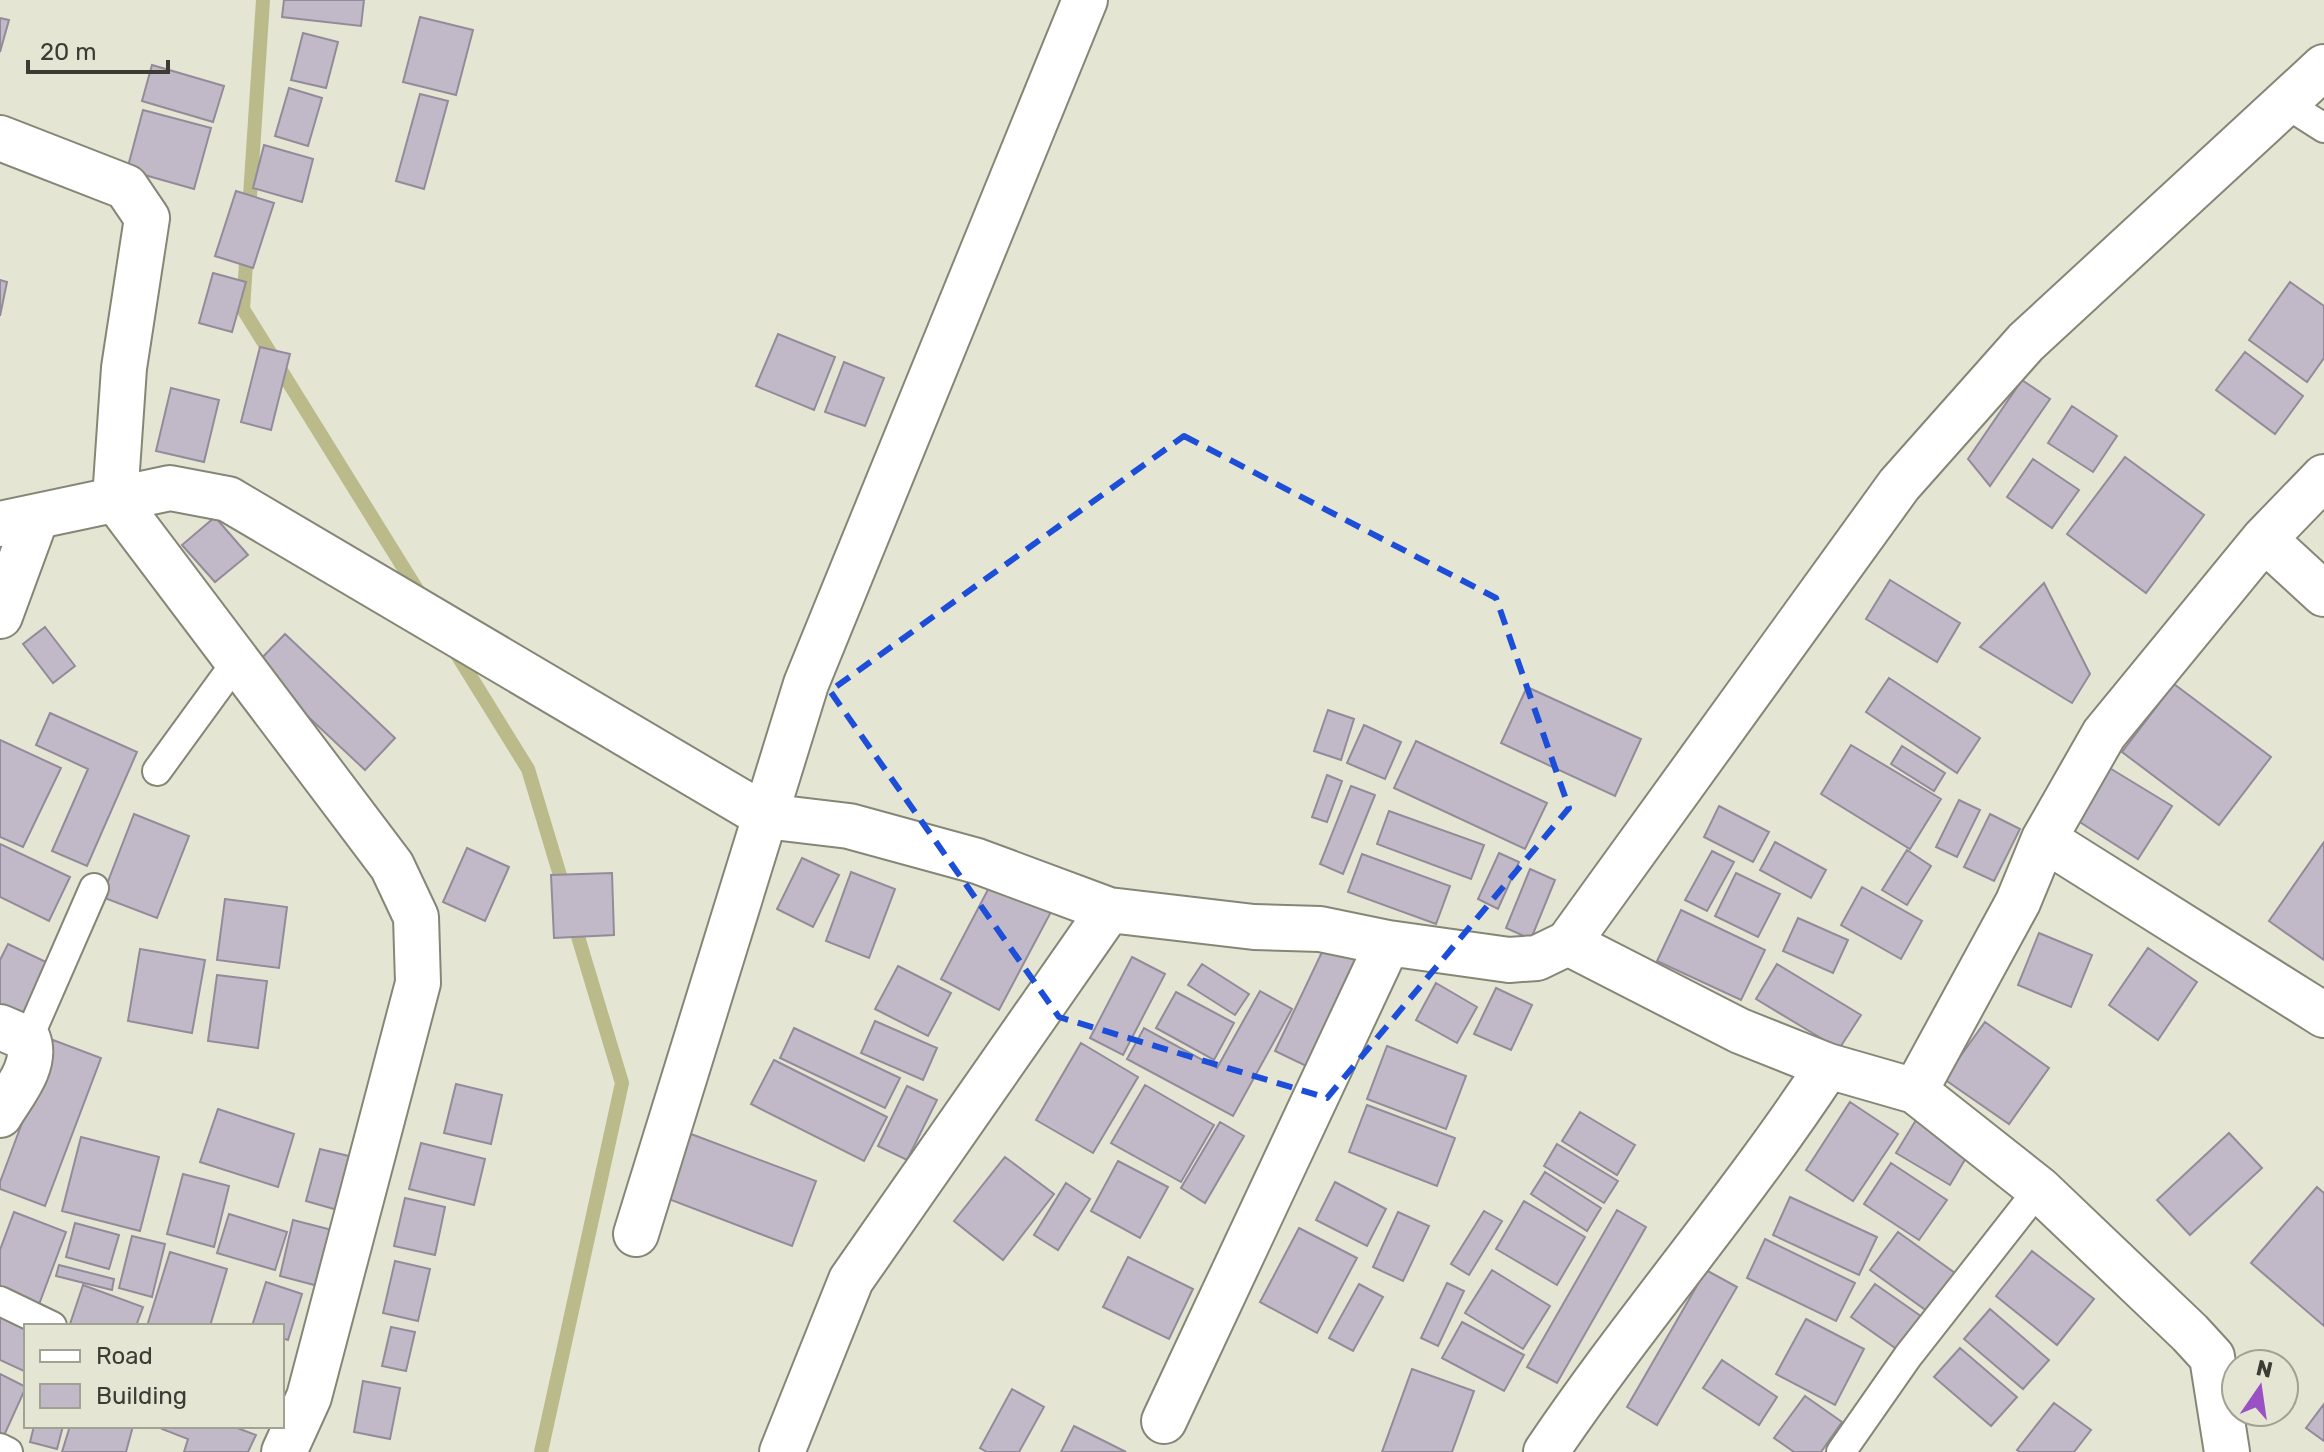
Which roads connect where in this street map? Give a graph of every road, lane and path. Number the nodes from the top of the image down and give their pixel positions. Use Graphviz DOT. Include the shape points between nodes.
graph roads {
  1 [pos="1085,0"];
  2 [pos="2324,67"];
  3 [pos="2285,103"];
  4 [pos="2324,128"];
  5 [pos="0,138"];
  6 [pos="2324,477"];
  7 [pos="115,499"];
  8 [pos="18,521"];
  9 [pos="2264,539"];
  10 [pos="2324,594"];
  11 [pos="0,616"];
  12 [pos="237,661"];
  13 [pos="157,771"];
  14 [pos="765,816"];
  15 [pos="2044,839"];
  16 [pos="94,888"];
  17 [pos="1109,910"];
  18 [pos="1388,943"];
  19 [pos="1568,943"];
  20 [pos="2324,1015"];
  21 [pos="14,1033"];
  22 [pos="1828,1066"];
  23 [pos="1915,1091"];
  24 [pos="0,1115"];
  25 [pos="2039,1189"];
  26 [pos="636,1234"];
  27 [pos="0,1301"];
  28 [pos="48,1324"];
  29 [pos="1164,1421"];
  30 [pos="287,1435"];
  31 [pos="0,1448"];
  32 [pos="8,1452"];
  33 [pos="782,1452"];
  34 [pos="1546,1452"];
  35 [pos="1841,1452"];
  36 [pos="2227,1452"];
  1 -- 14 [label="street" via="806,684"];
  2 -- 3 [label="street"];
  3 -- 4 [label="lane"];
  3 -- 19 [label="street" via="2026,342 1899,485"];
  5 -- 7 [label="street" via="126,187 147,218 124,368"];
  6 -- 9 [label="street"];
  7 -- 8 [label="street"];
  7 -- 12 [label="street"];
  7 -- 14 [label="street" via="170,488 228,499"];
  8 -- 11 [label="street"];
  9 -- 10 [label="street"];
  9 -- 15 [label="street" via="2104,734"];
  12 -- 13 [label="lane"];
  12 -- 30 [label="street" via="392,866 416,917 418,983 309,1397"];
  14 -- 17 [label="street" via="849,826 977,861"];
  14 -- 26 [label="street"];
  15 -- 20 [label="street"];
  15 -- 23 [label="street" via="2018,902"];
  16 -- 21 [label="lane"];
  17 -- 18 [label="street" via="1320,929"];
  17 -- 33 [label="street" via="851,1280"];
  18 -- 19 [label="street" via="1509,960 1537,958"];
  18 -- 29 [label="street"];
  19 -- 22 [label="street" via="1740,1031"];
  21 -- 24 [label="street" via="31,1061"];
  22 -- 23 [label="street"];
  22 -- 34 [label="street"];
  23 -- 25 [label="street"];
  25 -- 35 [label="lane" via="1908,1356"];
  25 -- 36 [label="street" via="2212,1357"];
  27 -- 28 [label="lane"];
  31 -- 32 [label="lane"];
}
